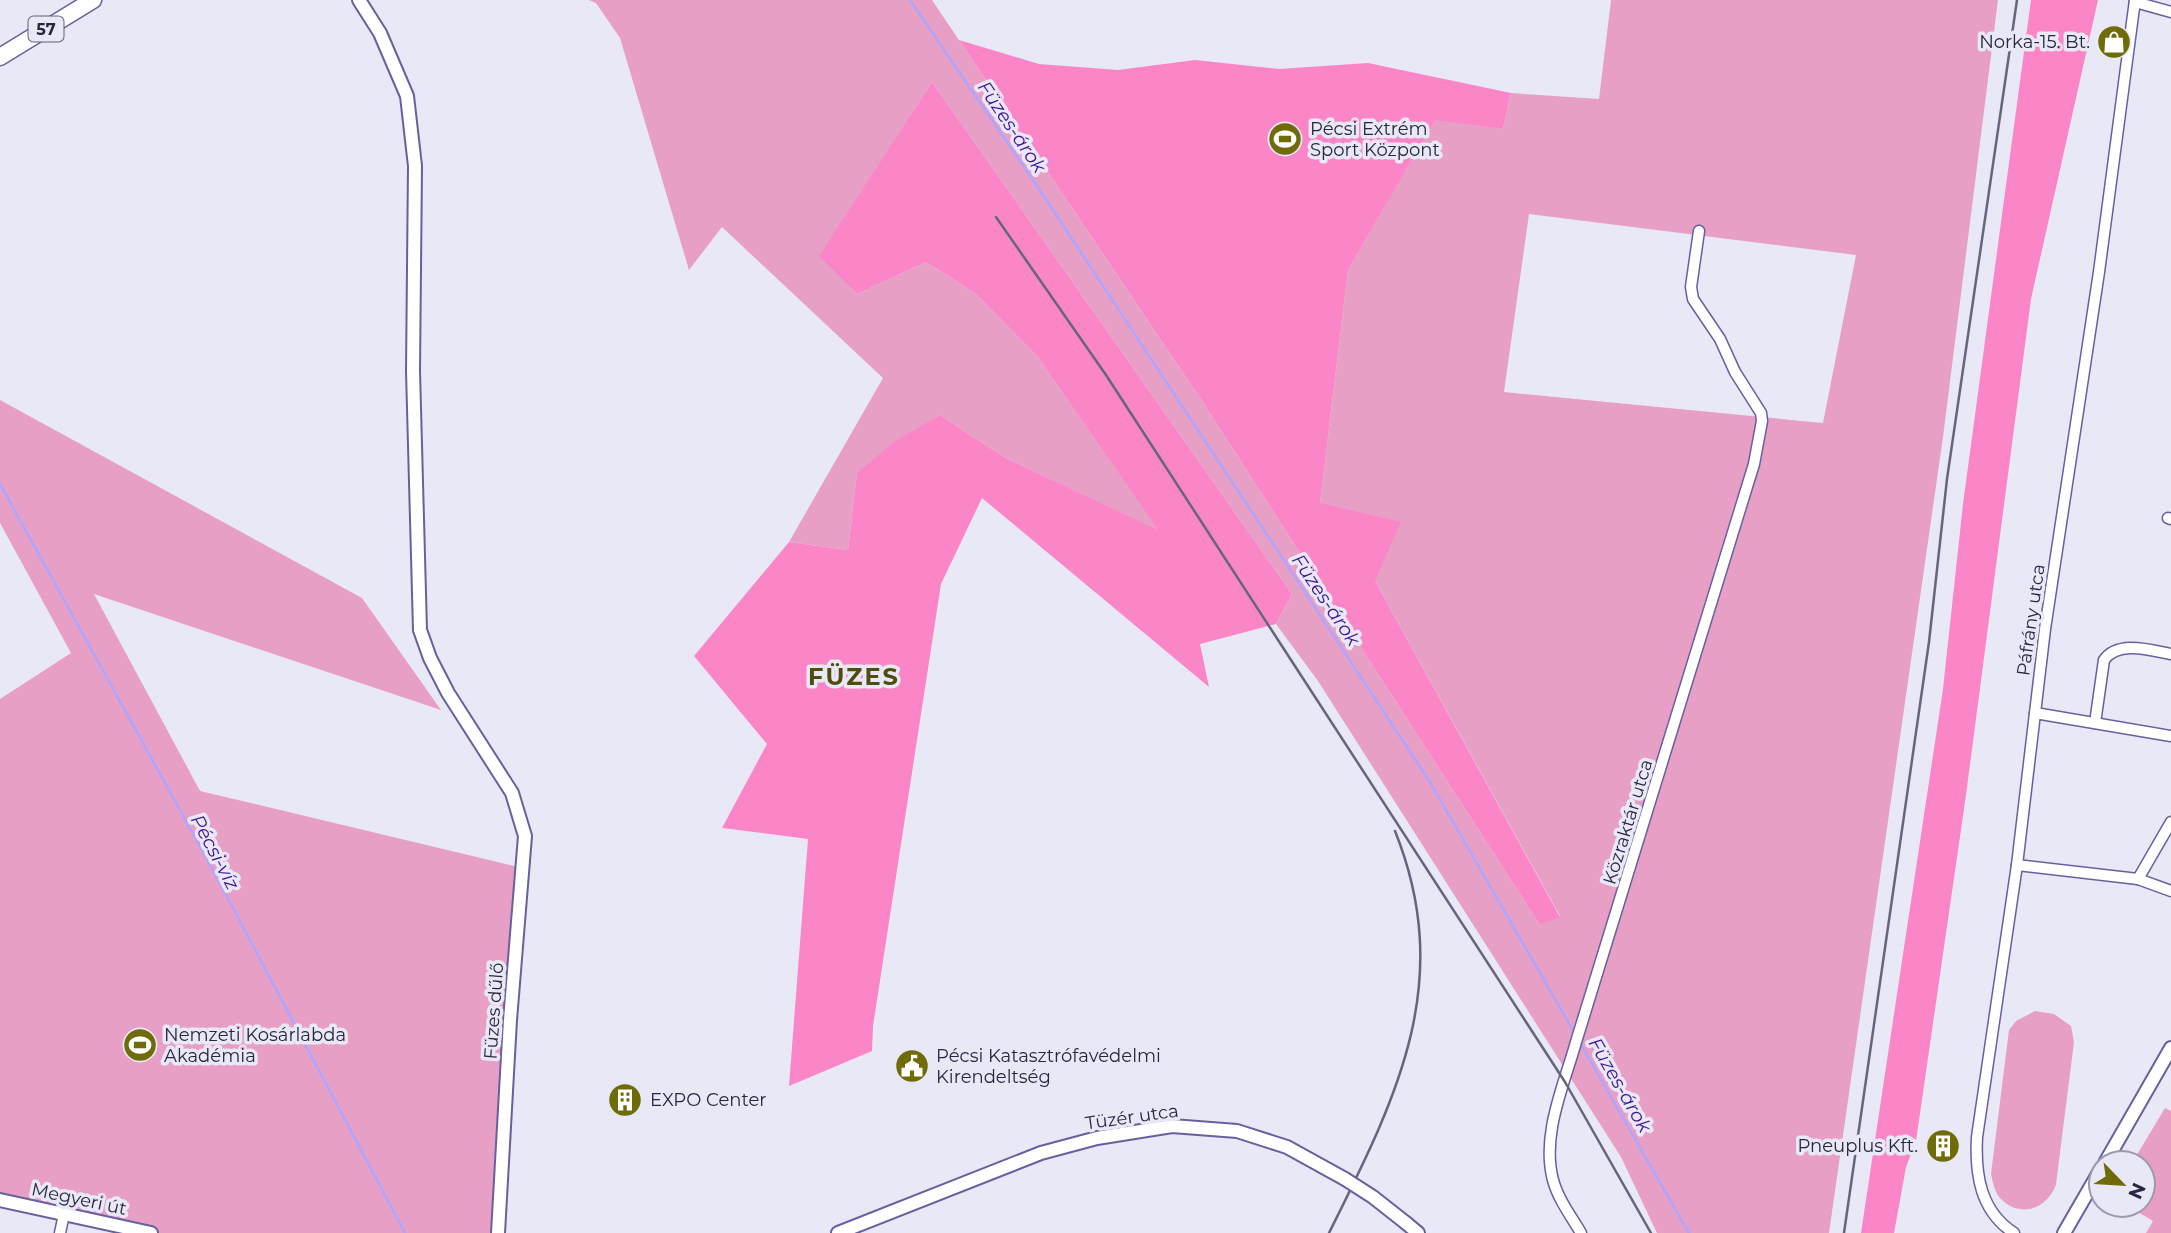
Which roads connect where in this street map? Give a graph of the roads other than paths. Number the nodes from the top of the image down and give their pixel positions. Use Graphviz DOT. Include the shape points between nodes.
graph roads {
  1 [pos="93,0"];
  2 [pos="359,0"];
  3 [pos="2135,1"];
  4 [pos="2171,12"];
  5 [pos="0,57"];
  6 [pos="1699,230"];
  7 [pos="2171,653"];
  8 [pos="2035,713"];
  9 [pos="2095,723"];
  10 [pos="2171,736"];
  11 [pos="2171,822"];
  12 [pos="2017,865"];
  13 [pos="2138,879"];
  14 [pos="2171,891"];
  15 [pos="2171,1048"];
  16 [pos="2113,1149"];
  17 [pos="2087,1193"];
  18 [pos="0,1200"];
  19 [pos="64,1214"];
  20 [pos="60,1233"];
  21 [pos="150,1233"];
  22 [pos="498,1233"];
  23 [pos="838,1233"];
  24 [pos="1418,1233"];
  25 [pos="1581,1233"];
  26 [pos="2014,1233"];
  27 [pos="2064,1233"];
  1 -- 5 [label="main road, 57"];
  2 -- 22 [label="street, Füzes dűlő" via="380,33 407,96 415,166 413,371 420,630 448,693 512,793 525,836"];
  3 -- 4 [label="street"];
  3 -- 8 [label="street, Páfrány utca"];
  6 -- 25 [label="street, Közraktár utca" via="1693,299 1761,415 1754,464 1552,1131 1553,1181"];
  7 -- 9 [label="street" via="2124,648 2107,654"];
  8 -- 9 [label="street"];
  8 -- 12 [label="street, Páfrány utca"];
  9 -- 10 [label="street"];
  11 -- 13 [label="street"];
  12 -- 13 [label="street"];
  12 -- 26 [label="street, Páfrány utca" via="1975,1167 1985,1201"];
  13 -- 14 [label="street"];
  15 -- 16 [label="street"];
  17 -- 27 [label="street"];
  18 -- 19 [label="street, Megyeri út"];
  19 -- 20 [label="street"];
  19 -- 21 [label="street, Megyeri út"];
  23 -- 24 [label="street, Tüzér utca, bridge" via="1041,1153 1172,1126 1237,1131 1287,1147 1373,1197"];
}
